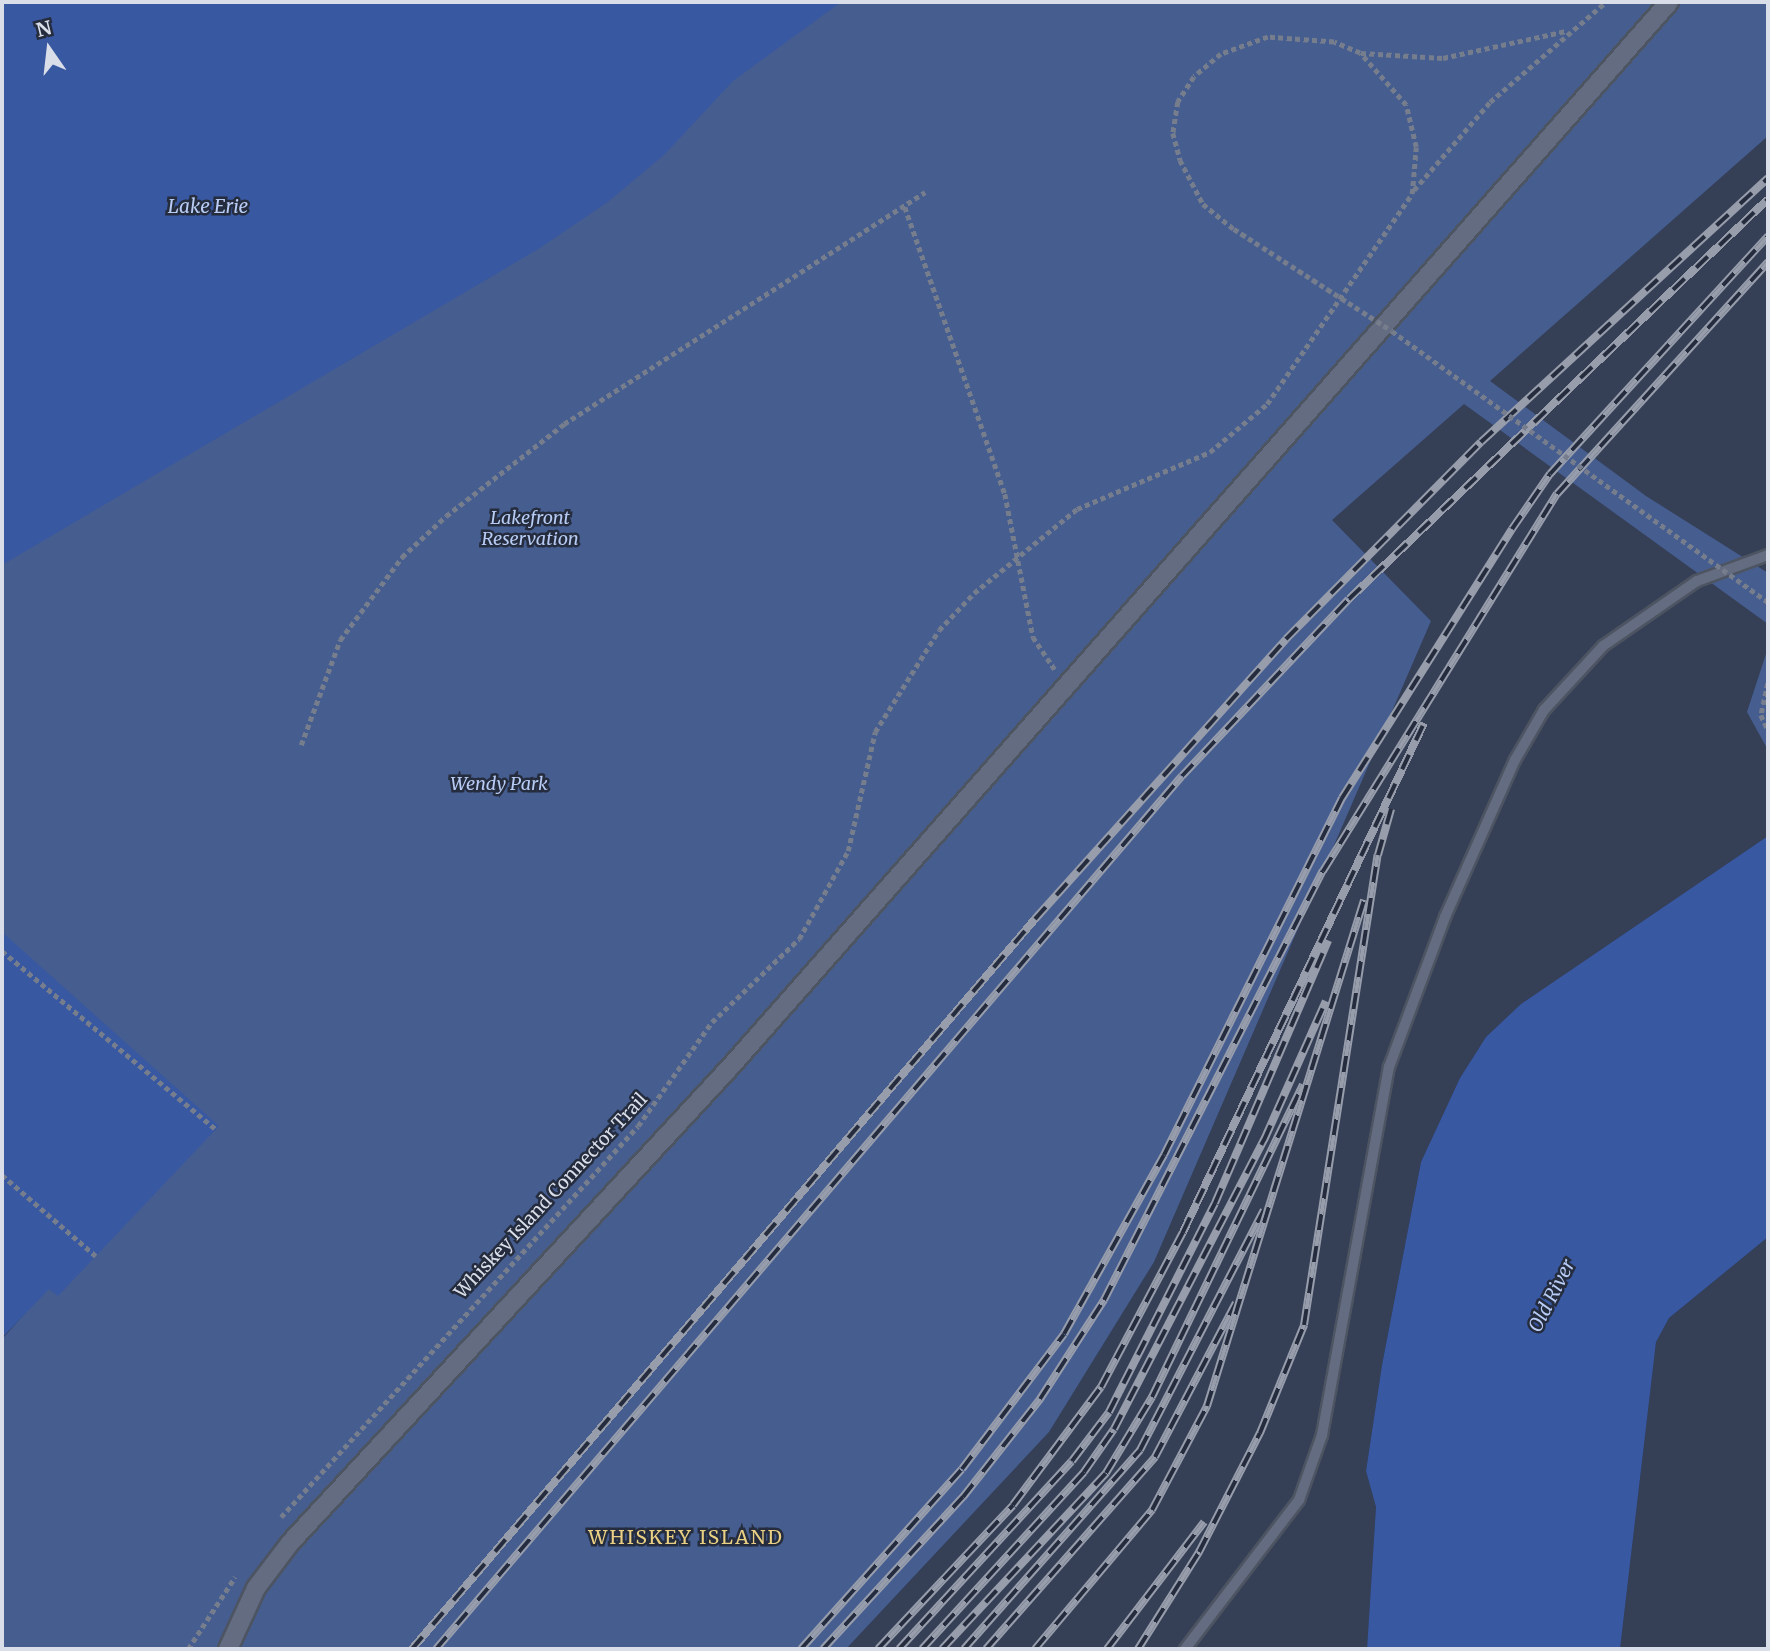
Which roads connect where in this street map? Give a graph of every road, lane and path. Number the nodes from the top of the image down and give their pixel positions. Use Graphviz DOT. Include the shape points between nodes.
graph roads {
  1 [pos="1606,2"];
  2 [pos="1670,2"];
  3 [pos="1567,31"];
  4 [pos="1360,52"];
  5 [pos="925,192"];
  6 [pos="1412,194"];
  7 [pos="905,207"];
  8 [pos="1768,555"];
  9 [pos="1014,558"];
  10 [pos="1768,602"];
  11 [pos="1768,683"];
  12 [pos="1065,685"];
  13 [pos="1768,730"];
  14 [pos="301,745"];
  15 [pos="2,951"];
  16 [pos="216,1129"];
  17 [pos="2,1175"];
  18 [pos="96,1256"];
  19 [pos="272,1529"];
  20 [pos="240,1571"];
  21 [pos="187,1649"];
  22 [pos="228,1649"];
  23 [pos="1185,1649"];
  1 -- 3 [label="path, Whiskey Island Connector Trail"];
  2 -- 12 [label="street"];
  3 -- 4 [label="path" via="1443,58"];
  3 -- 6 [label="path, Whiskey Island Connector Trail" via="1468,124"];
  4 -- 6 [label="path" via="1406,105 1416,147"];
  4 -- 10 [label="path, bridge" via="1334,41 1268,37 1221,54 1194,77 1178,102 1173,132 1180,160 1202,204 1392,331"];
  5 -- 7 [label="path"];
  6 -- 9 [label="path, Whiskey Island Connector Trail" via="1250,423 1179,467 1102,493"];
  7 -- 9 [label="path" via="1005,495"];
  7 -- 14 [label="path" via="564,424 446,516 402,557 340,640"];
  8 -- 23 [label="lane" via="1697,580 1603,646 1544,710 1515,761 1449,906 1389,1068 1322,1435 1299,1500"];
  9 -- 12 [label="path" via="1033,637"];
  9 -- 19 [label="path, Whiskey Island Connector Trail" via="921,651 888,704 865,761 844,861 799,939 712,1022 638,1126 313,1475"];
  11 -- 13 [label="path" via="1761,715"];
  12 -- 22 [label="street" via="732,1065 290,1543 256,1588"];
  15 -- 16 [label="path"];
  17 -- 18 [label="path"];
  20 -- 21 [label="path"];
}
